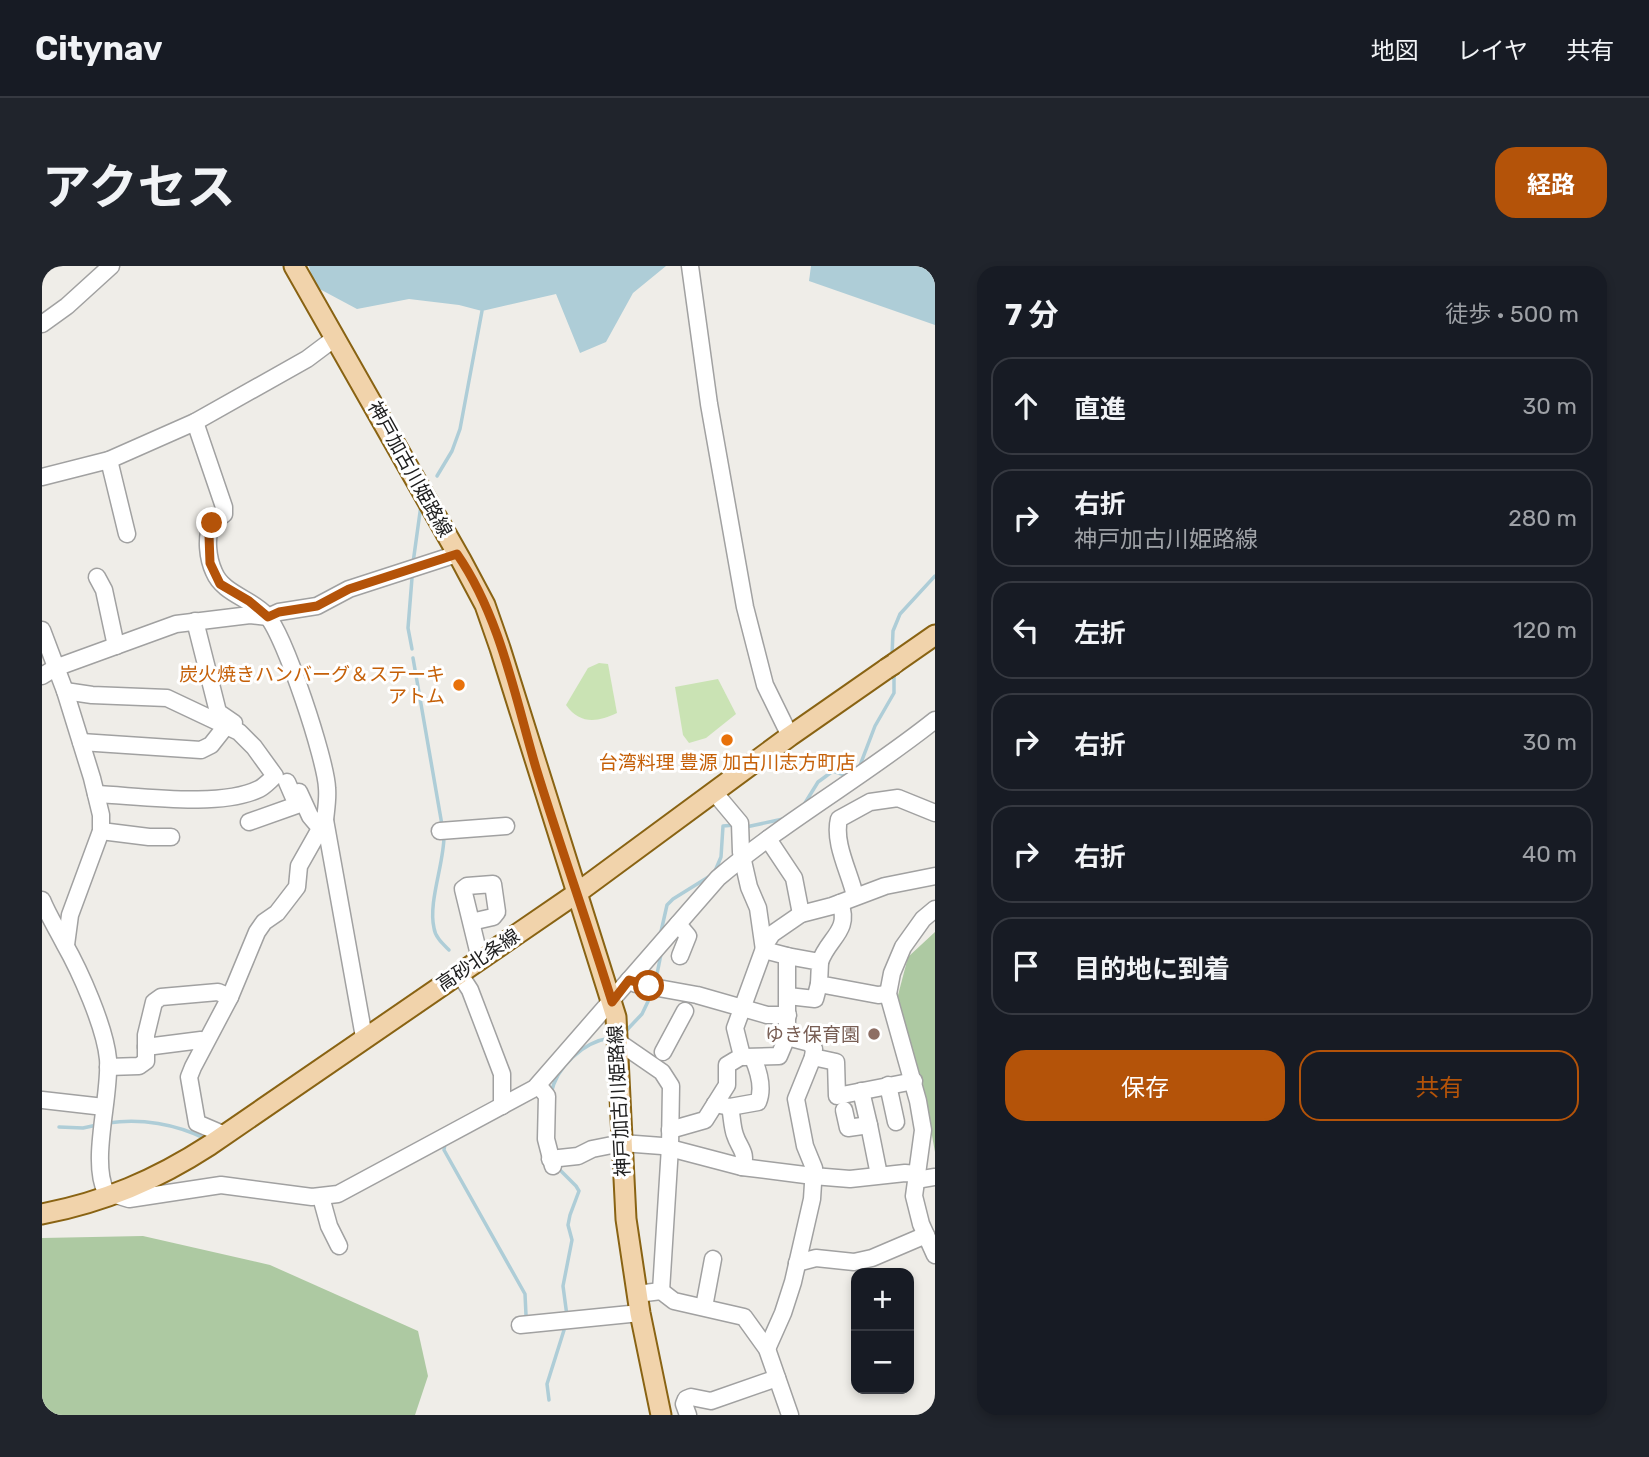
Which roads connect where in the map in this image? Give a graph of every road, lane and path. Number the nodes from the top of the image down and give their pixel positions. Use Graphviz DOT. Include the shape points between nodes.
graph roads {
  1 [pos="111,266"];
  2 [pos="294,266"];
  3 [pos="690,266"];
  4 [pos="42,324"];
  5 [pos="335,338"];
  6 [pos="195,422"];
  7 [pos="109,460"];
  8 [pos="42,477"];
  9 [pos="127,534"];
  10 [pos="457,554"];
  11 [pos="97,577"];
  12 [pos="268,617"];
  13 [pos="195,621"];
  14 [pos="42,630"];
  15 [pos="935,635"];
  16 [pos="116,646"];
  17 [pos="49,672"];
  18 [pos="65,691"];
  19 [pos="935,720"];
  20 [pos="233,729"];
  21 [pos="790,736"];
  22 [pos="81,742"];
  23 [pos="281,779"];
  24 [pos="714,792"];
  25 [pos="96,794"];
  26 [pos="935,813"];
  27 [pos="249,822"];
  28 [pos="323,825"];
  29 [pos="506,826"];
  30 [pos="101,831"];
  31 [pos="443,831"];
  32 [pos="171,837"];
  33 [pos="768,839"];
  34 [pos="743,857"];
  35 [pos="935,876"];
  36 [pos="577,893"];
  37 [pos="855,896"];
  38 [pos="42,900"];
  39 [pos="840,903"];
  40 [pos="935,909"];
  41 [pos="802,914"];
  42 [pos="471,922"];
  43 [pos="678,924"];
  44 [pos="66,945"];
  45 [pos="764,950"];
  46 [pos="680,956"];
  47 [pos="787,956"];
  48 [pos="480,959"];
  49 [pos="820,962"];
  50 [pos="459,973"];
  51 [pos="629,980"];
  52 [pos="819,984"];
  53 [pos="888,994"];
  54 [pos="788,996"];
  55 [pos="230,997"];
  56 [pos="612,1002"];
  57 [pos="741,1008"];
  58 [pos="685,1011"];
  59 [pos="788,1014"];
  60 [pos="365,1037"];
  61 [pos="787,1037"];
  62 [pos="617,1038"];
  63 [pos="201,1040"];
  64 [pos="146,1047"];
  65 [pos="680,1050"];
  66 [pos="663,1052"];
  67 [pos="638,1056"];
  68 [pos="813,1056"];
  69 [pos="748,1057"];
  70 [pos="108,1067"];
  71 [pos="914,1081"];
  72 [pos="538,1085"];
  73 [pos="888,1085"];
  74 [pos="861,1091"];
  75 [pos="42,1100"];
  76 [pos="506,1104"];
  77 [pos="722,1105"];
  78 [pos="844,1110"];
  79 [pos="103,1118"];
  80 [pos="896,1122"];
  81 [pos="869,1125"];
  82 [pos="670,1130"];
  83 [pos="225,1135"];
  84 [pos="622,1143"];
  85 [pos="670,1147"];
  86 [pos="742,1167"];
  87 [pos="879,1175"];
  88 [pos="813,1177"];
  89 [pos="917,1177"];
  90 [pos="935,1177"];
  91 [pos="115,1196"];
  92 [pos="321,1197"];
  93 [pos="42,1214"];
  94 [pos="926,1235"];
  95 [pos="339,1246"];
  96 [pos="935,1255"];
  97 [pos="713,1259"];
  98 [pos="797,1263"];
  99 [pos="661,1291"];
  100 [pos="638,1303"];
  101 [pos="704,1307"];
  102 [pos="520,1325"];
  103 [pos="767,1349"];
  104 [pos="777,1378"];
  105 [pos="661,1415"];
  106 [pos="688,1415"];
  107 [pos="790,1415"];
  1 -- 4 [label="street"];
  2 -- 5 [label="main road, 神戸加古川姫路線"];
  3 -- 21 [label="street" via="745,607 765,685"];
  5 -- 6 [label="street" via="307,359"];
  5 -- 10 [label="main road, 神戸加古川姫路線"];
  6 -- 7 [label="street"];
  6 -- 12 [label="street" via="224,507 209,535 210,563 220,584"];
  7 -- 8 [label="street"];
  7 -- 9 [label="street"];
  10 -- 12 [label="street" via="349,589 317,606"];
  10 -- 36 [label="main road, 神戸加古川姫路線" via="485,605"];
  11 -- 16 [label="street"];
  12 -- 13 [label="street"];
  12 -- 28 [label="street" via="292,668 320,756 327,786"];
  13 -- 16 [label="street" via="160,628"];
  13 -- 20 [label="street" via="218,712 234,723"];
  14 -- 17 [label="street"];
  15 -- 21 [label="main road, 高砂北条線"];
  16 -- 17 [label="street"];
  17 -- 18 [label="street"];
  18 -- 20 [label="street" via="167,698"];
  18 -- 22 [label="street"];
  19 -- 33 [label="street"];
  20 -- 22 [label="street" via="201,750"];
  20 -- 23 [label="street"];
  21 -- 24 [label="main road, 高砂北条線"];
  22 -- 25 [label="street"];
  23 -- 25 [label="street" via="233,797"];
  23 -- 27 [label="street" via="297,805"];
  23 -- 28 [label="street" via="296,788 310,816"];
  24 -- 34 [label="street" via="740,823"];
  24 -- 36 [label="main road, 高砂北条線"];
  25 -- 30 [label="street"];
  26 -- 37 [label="street" via="898,797 870,802 839,820"];
  28 -- 55 [label="street" via="299,866 297,887 257,933"];
  28 -- 60 [label="street"];
  29 -- 31 [label="street"];
  30 -- 32 [label="street"];
  30 -- 44 [label="street" via="69,915"];
  33 -- 34 [label="street"];
  33 -- 41 [label="street" via="794,878"];
  34 -- 43 [label="street"];
  34 -- 45 [label="street"];
  35 -- 37 [label="street"];
  36 -- 48 [label="main road, 高砂北条線"];
  36 -- 56 [label="main road, 神戸加古川姫路線"];
  37 -- 39 [label="street"];
  38 -- 44 [label="street"];
  39 -- 41 [label="street"];
  39 -- 49 [label="street" via="842,929 828,943"];
  40 -- 53 [label="street" via="903,947"];
  41 -- 45 [label="street" via="772,934"];
  42 -- 48 [label="street"];
  43 -- 46 [label="street" via="688,936"];
  43 -- 51 [label="street"];
  44 -- 70 [label="street" via="104,1038"];
  45 -- 47 [label="street"];
  45 -- 57 [label="street"];
  47 -- 49 [label="street"];
  47 -- 54 [label="street"];
  48 -- 50 [label="main road, 高砂北条線"];
  49 -- 52 [label="street"];
  50 -- 60 [label="main road, 高砂北条線"];
  50 -- 76 [label="street" via="502,1074"];
  51 -- 56 [label="street"];
  51 -- 57 [label="street"];
  52 -- 53 [label="street"];
  52 -- 54 [label="street" via="815,999"];
  53 -- 71 [label="street"];
  54 -- 59 [label="street"];
  55 -- 64 [label="street" via="218,992 161,997 154,1002"];
  55 -- 83 [label="street" via="189,1077 197,1123"];
  56 -- 62 [label="main road, 神戸加古川姫路線"];
  56 -- 72 [label="street"];
  57 -- 59 [label="street" via="767,1015"];
  57 -- 69 [label="street" via="735,1028"];
  58 -- 66 [label="street"];
  59 -- 61 [label="street"];
  60 -- 83 [label="main road, 高砂北条線"];
  61 -- 68 [label="street" via="810,1043"];
  61 -- 69 [label="street" via="779,1056"];
  62 -- 67 [label="street"];
  62 -- 84 [label="main road, 神戸加古川姫路線"];
  63 -- 64 [label="street"];
  64 -- 70 [label="street" via="146,1062 139,1066"];
  65 -- 66 [label="street"];
  66 -- 67 [label="street"];
  67 -- 82 [label="street" via="669,1081"];
  68 -- 74 [label="street" via="836,1062 837,1096"];
  68 -- 88 [label="street" via="796,1099"];
  69 -- 77 [label="street" via="727,1065"];
  69 -- 77 [label="street" via="760,1075 761,1097 748,1105"];
  70 -- 79 [label="street"];
  71 -- 73 [label="street"];
  71 -- 89 [label="street" via="923,1130"];
  72 -- 76 [label="street"];
  72 -- 84 [label="street" via="547,1096 546,1139 553,1161"];
  73 -- 74 [label="street"];
  73 -- 80 [label="street"];
  74 -- 81 [label="street"];
  75 -- 79 [label="street"];
  76 -- 92 [label="street" via="338,1194"];
  77 -- 82 [label="street" via="705,1120"];
  77 -- 86 [label="street" via="744,1152"];
  78 -- 81 [label="street" via="848,1128"];
  79 -- 91 [label="street" via="103,1186"];
  81 -- 87 [label="street"];
  82 -- 85 [label="street"];
  83 -- 91 [label="main road, 高砂北条線"];
  84 -- 85 [label="street"];
  84 -- 100 [label="main road, 神戸加古川姫路線" via="626,1219"];
  85 -- 86 [label="street"];
  85 -- 99 [label="street"];
  86 -- 88 [label="street"];
  87 -- 88 [label="street"];
  87 -- 89 [label="street" via="905,1172"];
  88 -- 98 [label="street"];
  89 -- 90 [label="street"];
  89 -- 94 [label="street" via="915,1196"];
  91 -- 92 [label="street" via="129,1199 214,1185"];
  91 -- 93 [label="main road, 高砂北条線"];
  92 -- 95 [label="street"];
  94 -- 96 [label="street"];
  94 -- 98 [label="street" via="855,1262 816,1258"];
  97 -- 101 [label="street"];
  98 -- 103 [label="street"];
  99 -- 100 [label="street"];
  99 -- 101 [label="street" via="674,1301"];
  100 -- 102 [label="street" via="567,1320"];
  100 -- 105 [label="main road, 神戸加古川姫路線"];
  101 -- 103 [label="street" via="744,1317"];
  103 -- 104 [label="street"];
  104 -- 106 [label="street" via="711,1402 686,1399"];
  104 -- 107 [label="street"];
}
